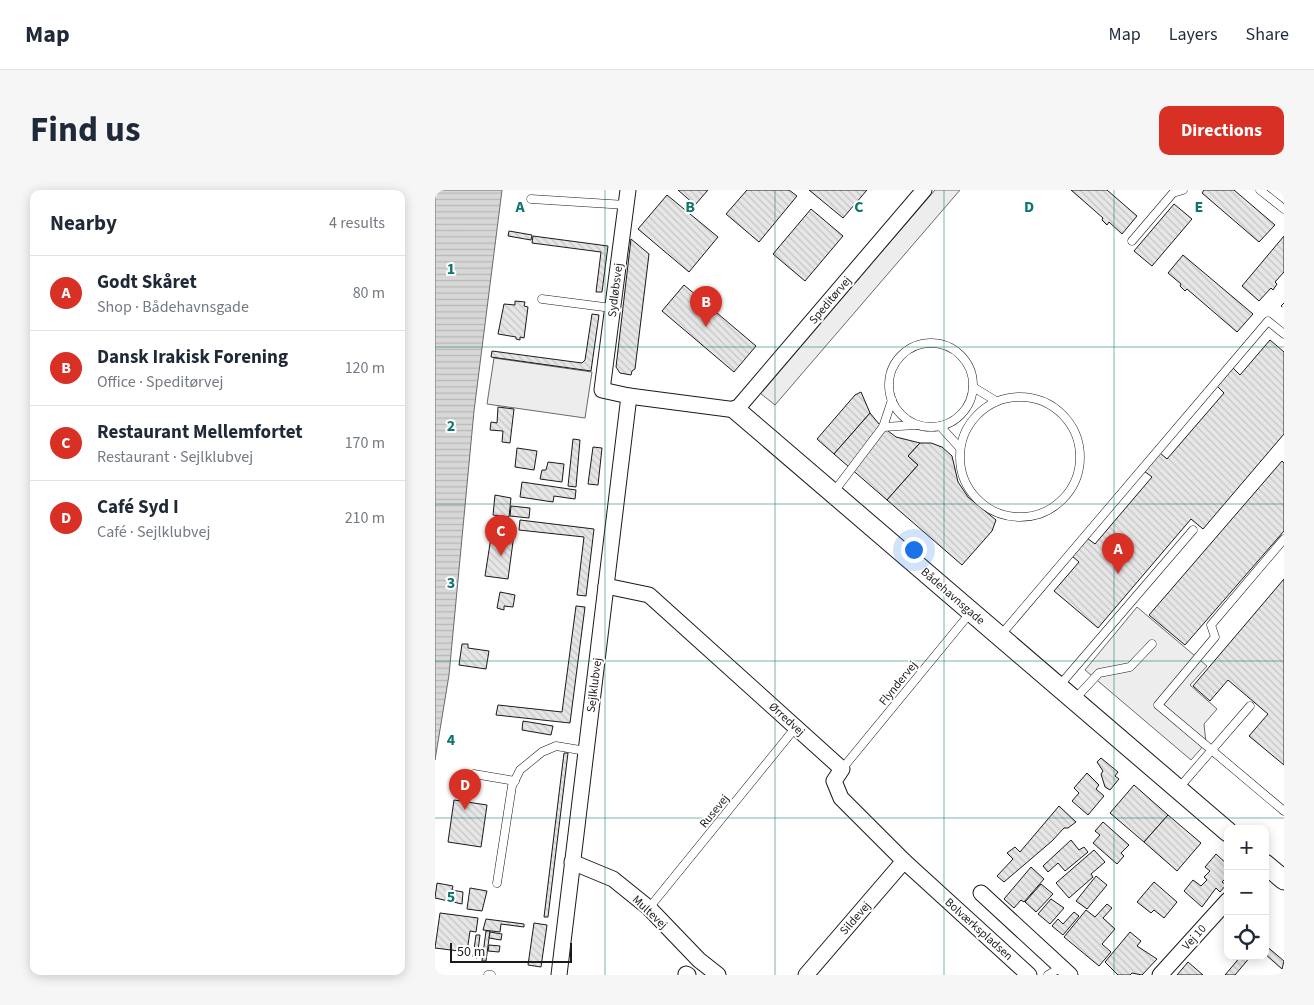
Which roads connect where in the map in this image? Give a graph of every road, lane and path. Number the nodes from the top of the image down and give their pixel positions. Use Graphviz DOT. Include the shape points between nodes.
graph roads {
  1 [pos="924,190"];
  2 [pos="1183,190"];
  3 [pos="1260,190"];
  4 [pos="627,198"];
  5 [pos="531,199"];
  6 [pos="1284,209"];
  7 [pos="1132,241"];
  8 [pos="542,299"];
  9 [pos="612,308"];
  10 [pos="1284,334"];
  11 [pos="973,387"];
  12 [pos="629,396"];
  13 [pos="892,400"];
  14 [pos="996,401"];
  15 [pos="736,410"];
  16 [pos="917,425"];
  17 [pos="939,426"];
  18 [pos="883,427"];
  19 [pos="960,448"];
  20 [pos="833,494"];
  21 [pos="1193,530"];
  22 [pos="1284,540"];
  23 [pos="606,586"];
  24 [pos="971,612"];
  25 [pos="1000,636"];
  26 [pos="1152,644"];
  27 [pos="1059,687"];
  28 [pos="1075,700"];
  29 [pos="1250,706"];
  30 [pos="796,727"];
  31 [pos="586,751"];
  32 [pos="1213,751"];
  33 [pos="842,769"];
  34 [pos="474,774"];
  35 [pos="515,781"];
  36 [pos="1178,789"];
  37 [pos="1284,811"];
  38 [pos="1224,829"];
  39 [pos="904,861"];
  40 [pos="572,862"];
  41 [pos="1269,867"];
  42 [pos="1284,880"];
  43 [pos="497,883"];
  44 [pos="981,894"];
  45 [pos="1224,904"];
  46 [pos="649,908"];
  47 [pos="699,960"];
  48 [pos="1059,973"];
  49 [pos="559,975"];
  50 [pos="686,975"];
  51 [pos="718,975"];
  52 [pos="807,975"];
  53 [pos="1029,975"];
  54 [pos="1160,975"];
  1 -- 15 [label="street, Speditørvej"];
  2 -- 7 [label="lane" via="1173,193"];
  3 -- 6 [label="lane"];
  4 -- 5 [label="lane"];
  4 -- 9 [label="street, Sydløbsvej"];
  8 -- 9 [label="lane"];
  9 -- 12 [label="street, Sydløbsvej" via="602,390"];
  10 -- 25 [label="lane" via="1268,321"];
  11 -- 13 [label="lane" via="971,373 954,350 941,344 927,343 901,355 893,366 889,380"];
  11 -- 14 [label="lane"];
  11 -- 17 [label="lane" via="963,412"];
  12 -- 15 [label="street"];
  12 -- 23 [label="street, Sejlklubvej"];
  13 -- 16 [label="lane" via="904,418"];
  13 -- 18 [label="lane"];
  14 -- 19 [label="lane" via="972,420"];
  14 -- 19 [label="lane" via="1035,398 1068,420 1077,438 1080,457 1077,477 1067,494 1053,508 1035,516 1015,518 996,513 979,502 967,487 960,468"];
  15 -- 20 [label="street, Bådehavnsgade"];
  16 -- 17 [label="lane"];
  16 -- 18 [label="lane"];
  17 -- 19 [label="lane"];
  18 -- 20 [label="lane"];
  20 -- 24 [label="street, Bådehavnsgade"];
  21 -- 27 [label="lane"];
  22 -- 32 [label="lane" via="1211,625 1215,637 1158,705"];
  23 -- 30 [label="street, Ørredvej" via="649,595"];
  23 -- 31 [label="street, Sejlklubvej"];
  24 -- 25 [label="street, Bådehavnsgade"];
  24 -- 33 [label="lane, Flyndervej"];
  25 -- 27 [label="street, Bådehavnsgade"];
  26 -- 28 [label="lane" via="1130,667 1099,673"];
  27 -- 28 [label="street, Bådehavnsgade"];
  28 -- 36 [label="street, Bådehavnsgade"];
  29 -- 32 [label="lane"];
  30 -- 33 [label="street, Ørredvej"];
  30 -- 46 [label="lane, Rusevej"];
  31 -- 35 [label="lane" via="556,746 542,752 520,770"];
  31 -- 40 [label="street, Sejlklubvej"];
  32 -- 36 [label="lane"];
  32 -- 37 [label="lane"];
  33 -- 39 [label="street" via="834,780 841,798"];
  34 -- 35 [label="lane"];
  35 -- 43 [label="lane"];
  36 -- 38 [label="street, Bådehavnsgade"];
  39 -- 52 [label="street, Sildevej"];
  39 -- 53 [label="street, Bolværkspladsen"];
  40 -- 46 [label="street, Multevej" via="613,879"];
  40 -- 49 [label="street, Sejlklubvej"];
  41 -- 42 [label="street"];
  44 -- 48 [label="street"];
  45 -- 54 [label="street, Vej 10"];
  46 -- 47 [label="street, Multevej"];
  47 -- 50 [label="lane"];
  47 -- 51 [label="street, Multevej"];
}
